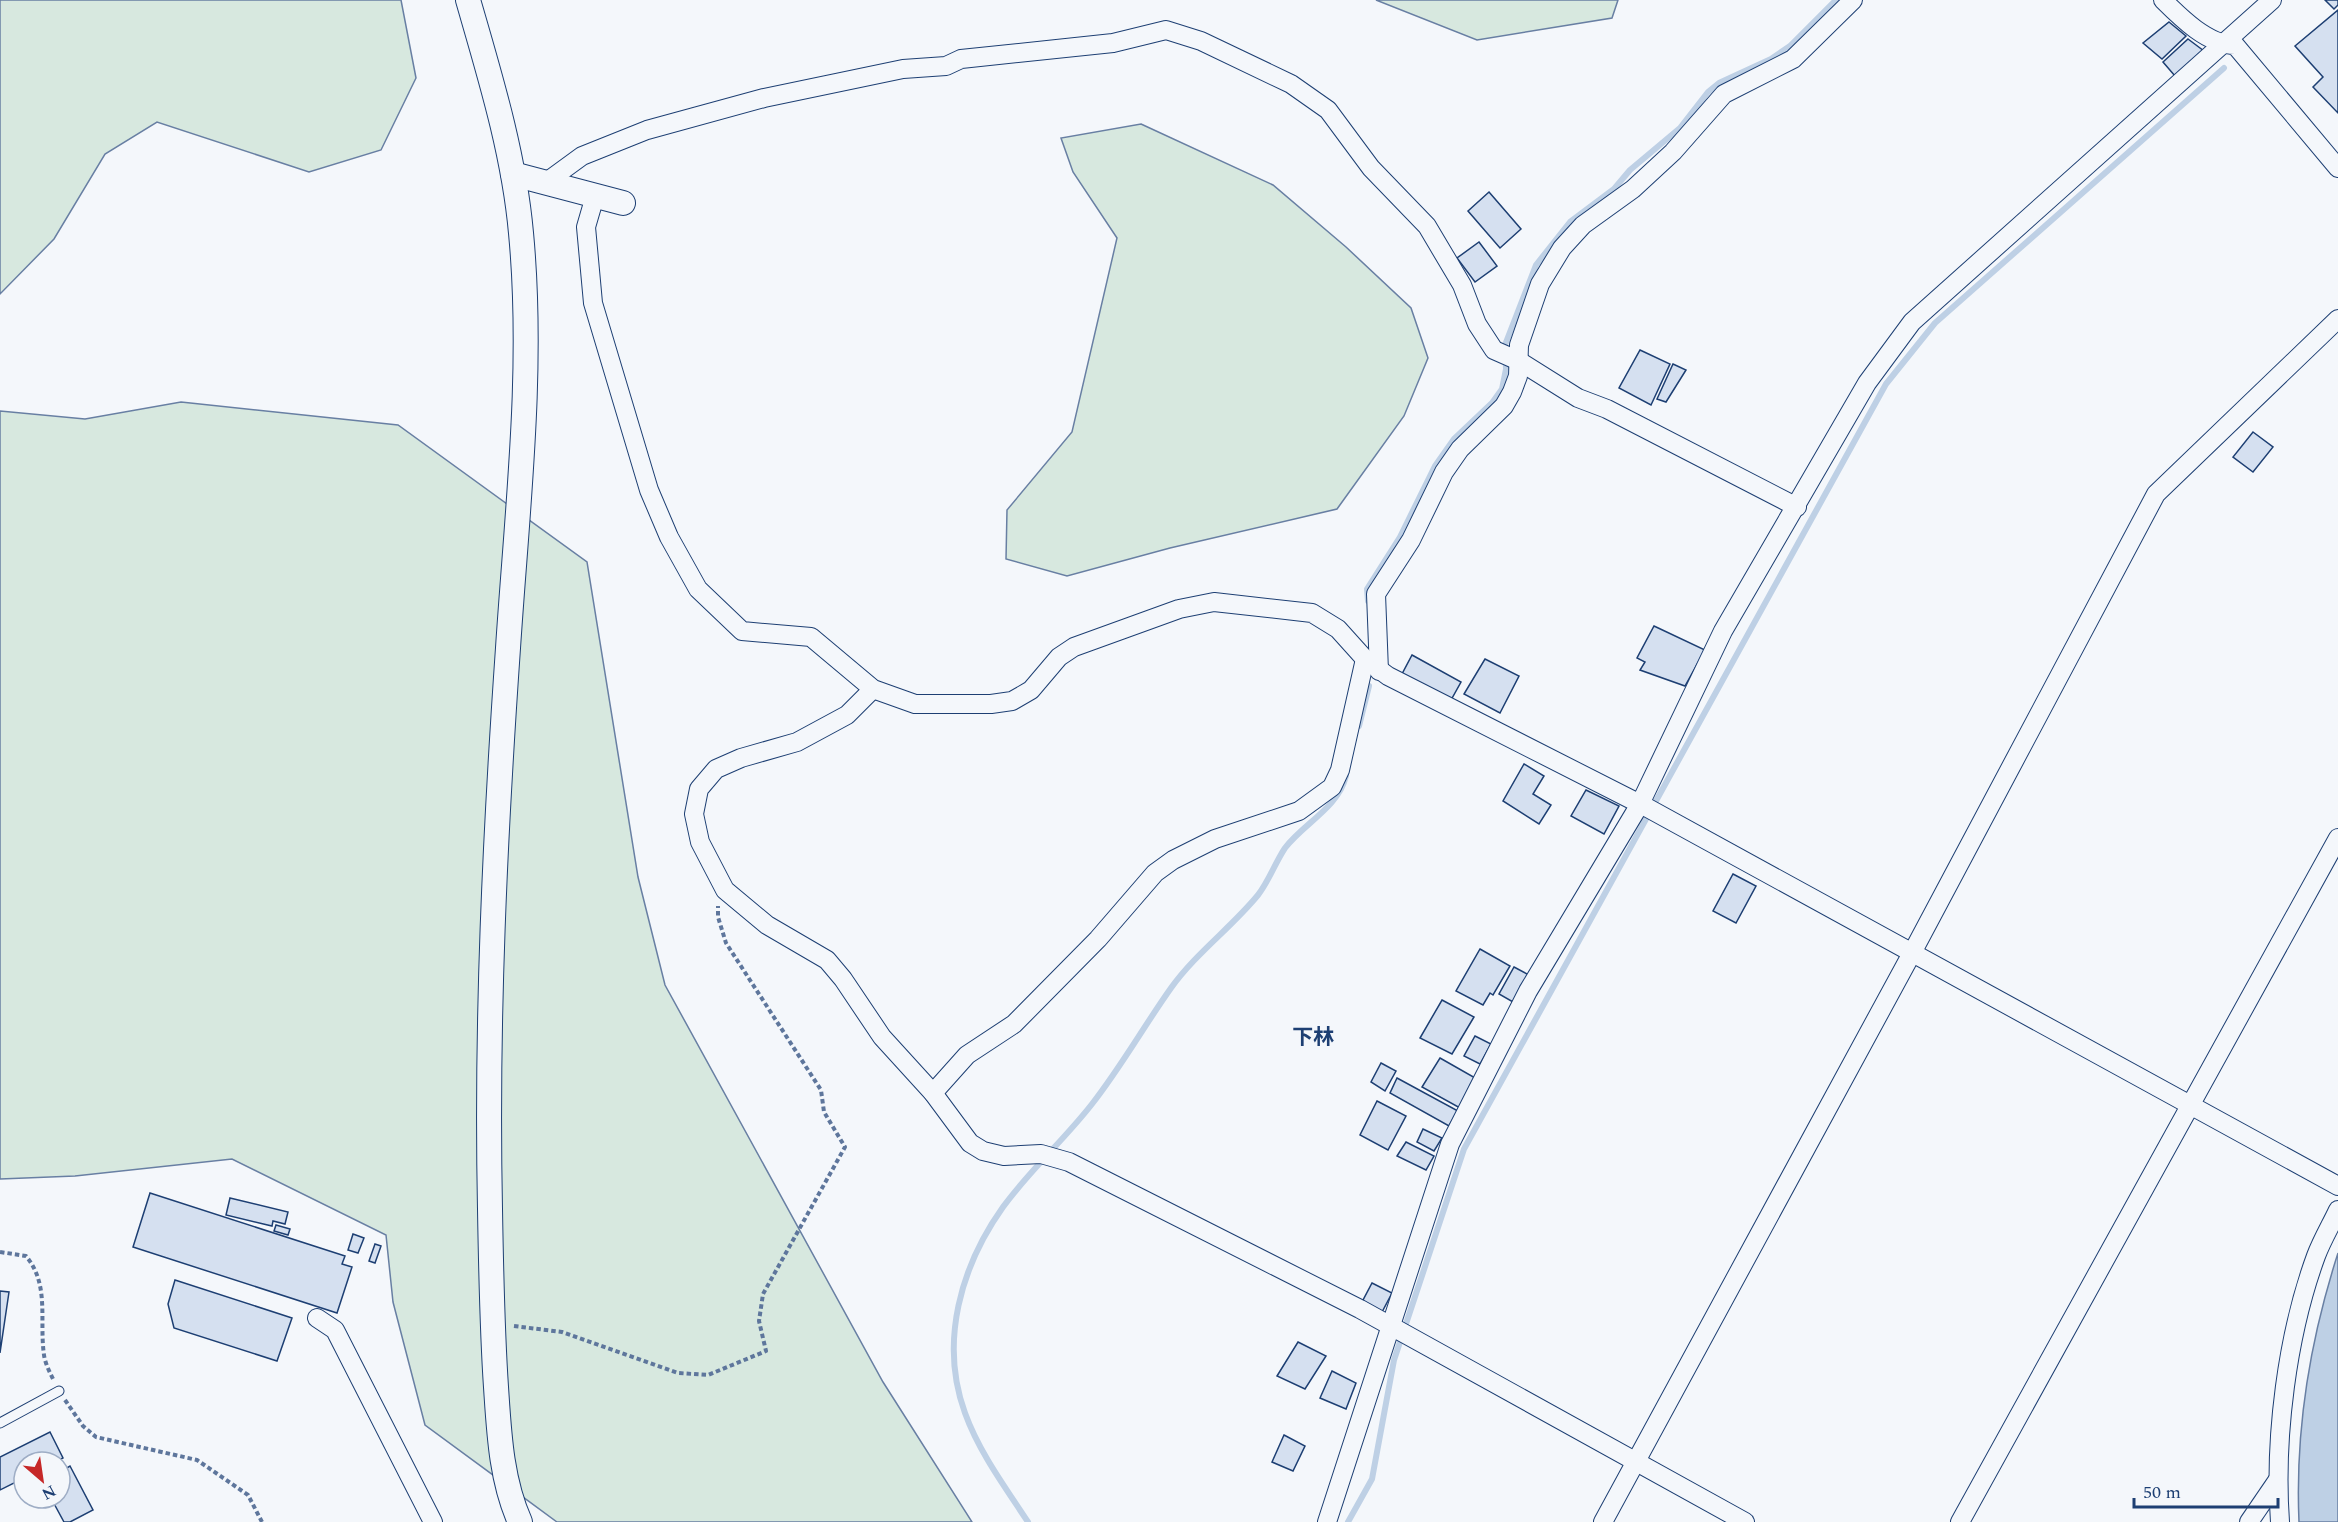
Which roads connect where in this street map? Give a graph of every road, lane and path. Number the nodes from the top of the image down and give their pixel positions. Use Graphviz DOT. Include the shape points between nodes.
graph roads {
  1 [pos="468,0"];
  2 [pos="1853,0"];
  3 [pos="2163,0"];
  4 [pos="2272,0"];
  5 [pos="2223,45"];
  6 [pos="2338,168"];
  7 [pos="513,174"];
  8 [pos="546,183"];
  9 [pos="595,196"];
  10 [pos="623,203"];
  11 [pos="2338,319"];
  12 [pos="1509,357"];
  13 [pos="1797,507"];
  14 [pos="1372,665"];
  15 [pos="873,689"];
  16 [pos="1648,808"];
  17 [pos="2338,838"];
  18 [pos="725,890"];
  19 [pos="1912,953"];
  20 [pos="933,1093"];
  21 [pos="2192,1106"];
  22 [pos="2338,1186"];
  23 [pos="2338,1210"];
  24 [pos="0,1252"];
  25 [pos="317,1318"];
  26 [pos="492,1328"];
  27 [pos="1399,1331"];
  28 [pos="59,1391"];
  29 [pos="0,1423"];
  30 [pos="1637,1462"];
  31 [pos="2277,1481"];
  32 [pos="262,1522"];
  33 [pos="433,1522"];
  34 [pos="520,1522"];
  35 [pos="1327,1522"];
  36 [pos="1603,1522"];
  37 [pos="1746,1522"];
  38 [pos="1960,1522"];
  39 [pos="2249,1522"];
  40 [pos="2280,1522"];
  1 -- 7 [label="street"];
  2 -- 12 [label="street" via="1793,59 1724,94 1673,152 1633,189 1583,225 1562,248 1540,284 1518,345"];
  3 -- 5 [label="street"];
  4 -- 5 [label="street"];
  5 -- 6 [label="street" via="2235,45"];
  5 -- 13 [label="street" via="1912,322 1867,383"];
  7 -- 8 [label="street"];
  7 -- 26 [label="street" via="523,250 526,356 488,1054"];
  8 -- 9 [label="street"];
  8 -- 12 [label="street" via="582,156 648,130 764,98 903,69 946,66 961,59 1113,43 1166,30 1201,41 1291,84 1328,110 1371,168 1427,226 1462,285 1477,324"];
  9 -- 10 [label="street"];
  9 -- 15 [label="street" via="586,227 593,303 649,490 698,589 741,631 811,637"];
  11 -- 19 [label="street" via="2156,494"];
  12 -- 13 [label="street" via="1578,398 1607,409"];
  12 -- 14 [label="street" via="1518,376 1504,406 1460,449 1444,472 1411,540 1376,594"];
  13 -- 16 [label="street" via="1723,631"];
  14 -- 15 [label="street" via="1338,629 1312,613 1214,602 1179,609 1074,647 1059,657 1031,690 1012,701 915,704"];
  14 -- 16 [label="street"];
  14 -- 20 [label="street" via="1332,787 1299,811 1215,839 1155,873 1098,939 1014,1024 967,1055"];
  15 -- 18 [label="street" via="847,715 797,742 716,769 699,789 694,814 700,842"];
  16 -- 19 [label="street"];
  16 -- 27 [label="street" via="1528,991 1450,1144"];
  17 -- 21 [label="street"];
  18 -- 20 [label="street" via="767,925 826,960 882,1037"];
  18 -- 26 [label="path" via="718,902 718,917 726,943 821,1090 824,1112 845,1147 763,1294 759,1321 766,1351 708,1375 678,1373 562,1332 513,1326"];
  19 -- 21 [label="street"];
  19 -- 30 [label="street"];
  20 -- 27 [label="street" via="970,1143 983,1151 1004,1156 1046,1156 1069,1162"];
  21 -- 22 [label="street"];
  21 -- 38 [label="street"];
  23 -- 31 [label="street" via="2317,1255 2295,1329"];
  24 -- 28 [label="path" via="26,1256 36,1268 42,1287 44,1357"];
  25 -- 33 [label="street" via="335,1330"];
  26 -- 34 [label="street" via="504,1473"];
  27 -- 30 [label="street"];
  27 -- 35 [label="street"];
  28 -- 29 [label="lane"];
  28 -- 32 [label="path" via="83,1426 96,1437 197,1460 248,1496"];
  30 -- 36 [label="street"];
  30 -- 37 [label="street"];
  31 -- 39 [label="street"];
  31 -- 40 [label="street"];
}
